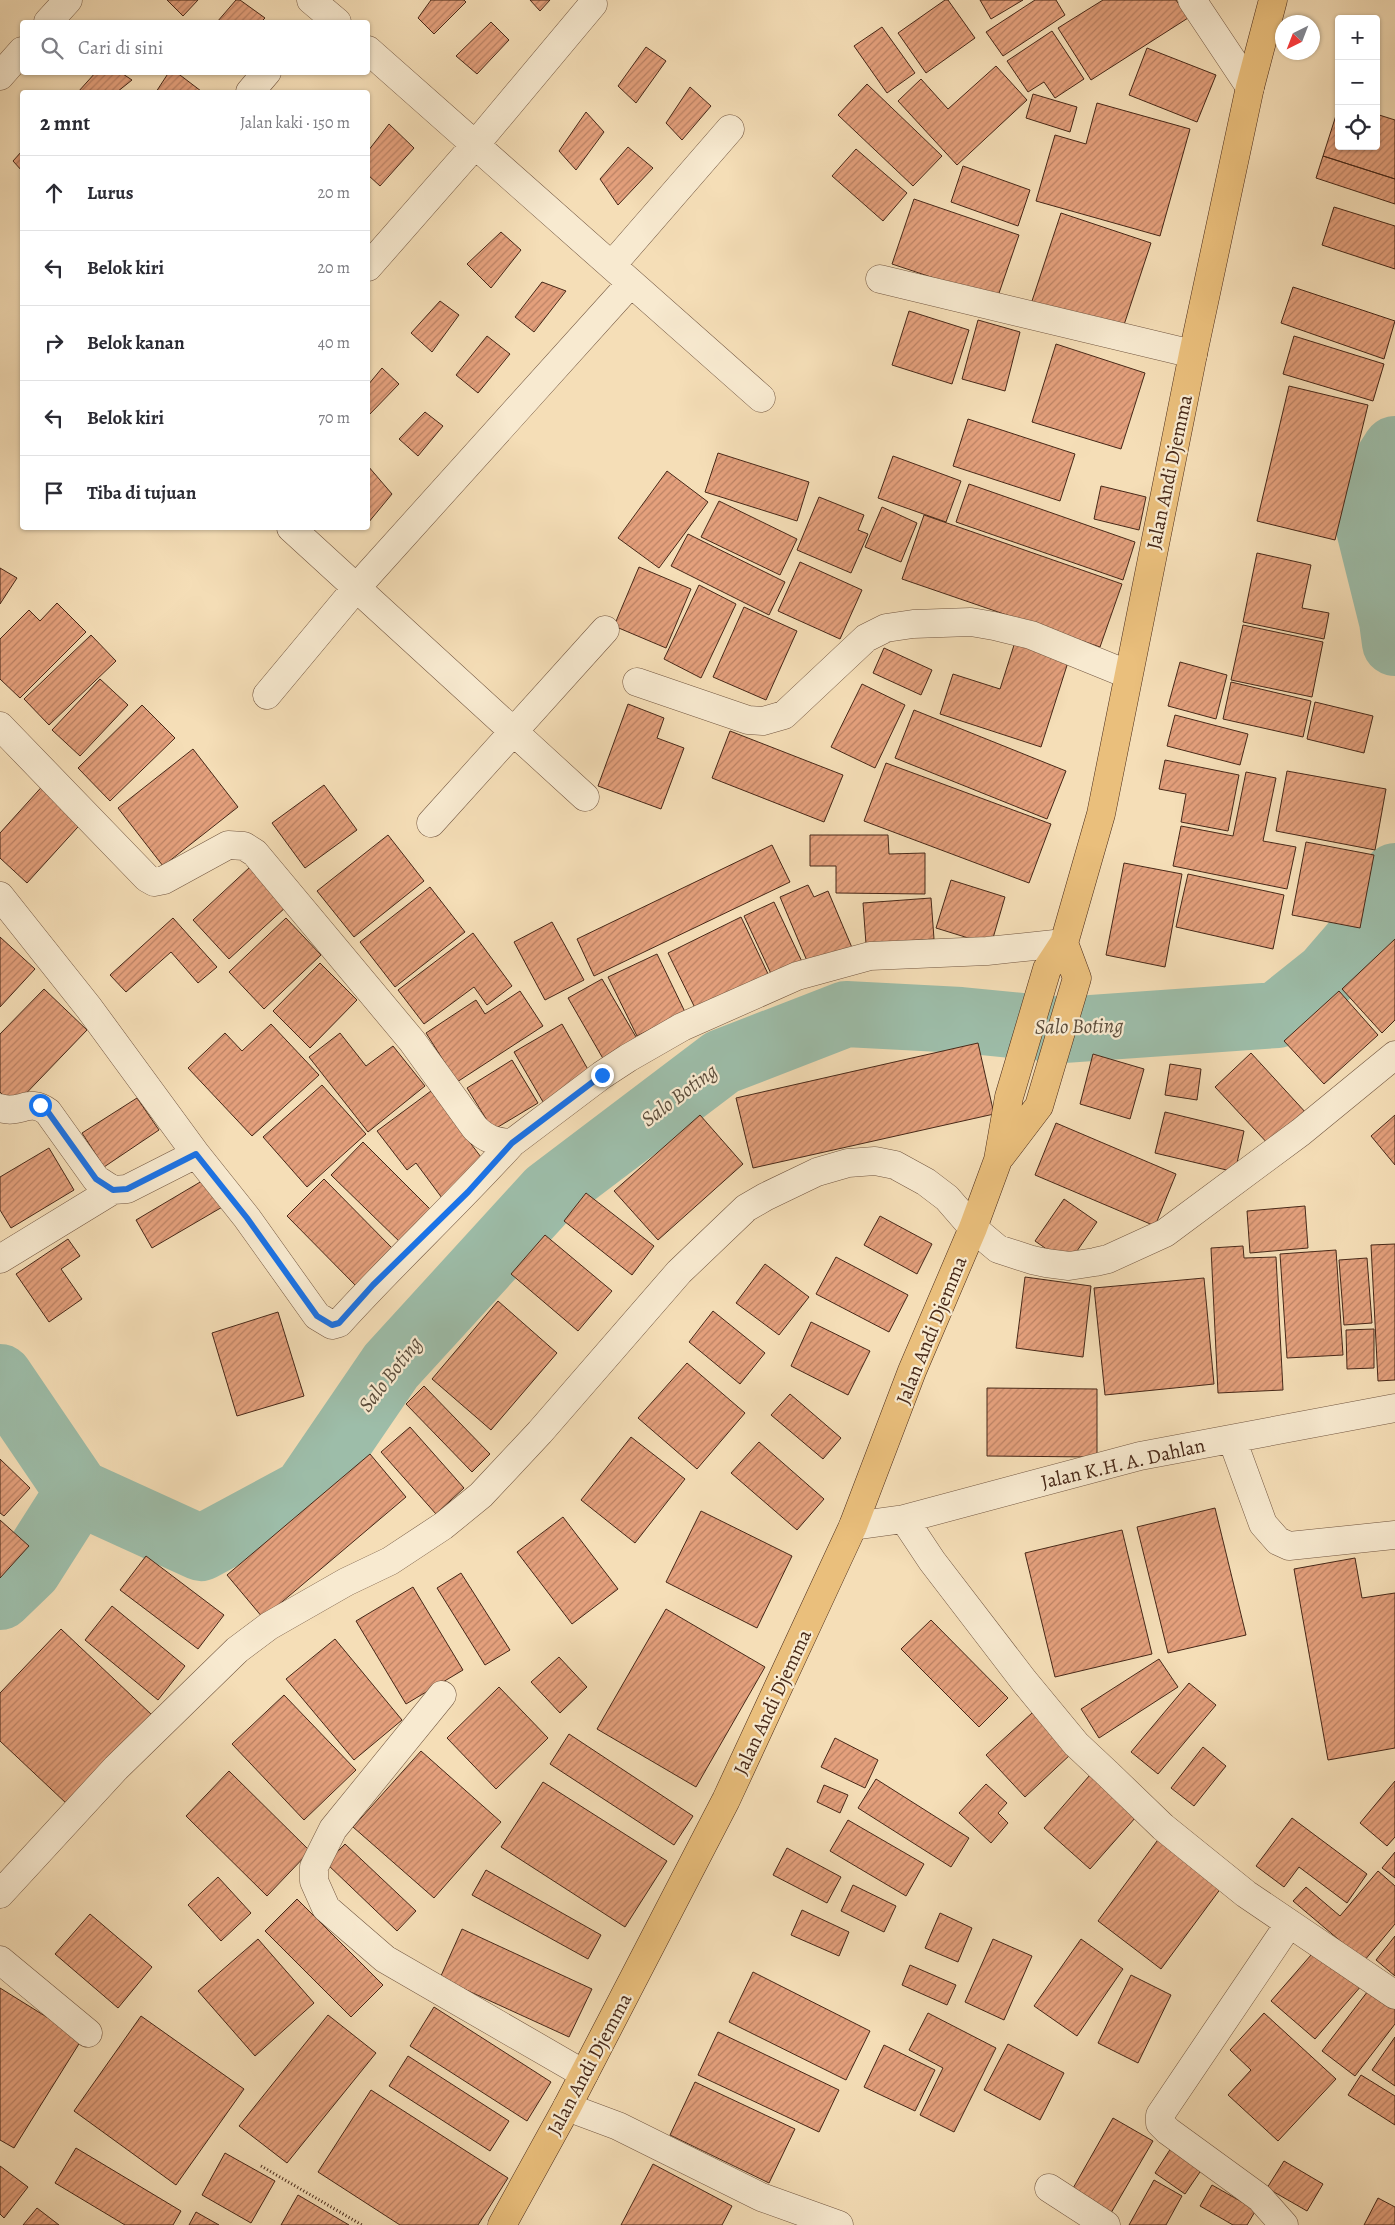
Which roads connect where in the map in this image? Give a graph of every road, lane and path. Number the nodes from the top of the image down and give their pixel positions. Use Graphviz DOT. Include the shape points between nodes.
graph roads {
  1 [pos="68,0"];
  2 [pos="1192,0"];
  3 [pos="1273,0"];
  4 [pos="594,4"];
  5 [pos="50,20"];
  6 [pos="370,52"];
  7 [pos="20,53"];
  8 [pos="264,75"];
  9 [pos="0,76"];
  10 [pos="1250,87"];
  11 [pos="252,90"];
  12 [pos="730,129"];
  13 [pos="475,145"];
  14 [pos="370,265"];
  15 [pos="621,274"];
  16 [pos="880,279"];
  17 [pos="1193,354"];
  18 [pos="761,398"];
  19 [pos="293,530"];
  20 [pos="357,587"];
  21 [pos="605,630"];
  22 [pos="1127,674"];
  23 [pos="637,682"];
  24 [pos="267,695"];
  25 [pos="0,726"];
  26 [pos="513,732"];
  27 [pos="585,797"];
  28 [pos="431,823"];
  29 [pos="0,896"];
  30 [pos="1064,943"];
  31 [pos="1395,1055"];
  32 [pos="0,1108"];
  33 [pos="512,1143"];
  34 [pos="196,1154"];
  35 [pos="998,1160"];
  36 [pos="113,1190"];
  37 [pos="973,1228"];
  38 [pos="0,1259"];
  39 [pos="1395,1408"];
  40 [pos="1232,1439"];
  41 [pos="904,1519"];
  42 [pos="853,1526"];
  43 [pos="1395,1535"];
  44 [pos="442,1695"];
  45 [pos="0,1894"];
  46 [pos="1289,1924"];
  47 [pos="0,1960"];
  48 [pos="1395,1995"];
  49 [pos="88,2033"];
  50 [pos="584,2074"];
  51 [pos="567,2107"];
  52 [pos="260,2166"];
  53 [pos="1049,2188"];
  54 [pos="362,2225"];
  55 [pos="502,2225"];
  56 [pos="839,2225"];
  57 [pos="1106,2225"];
  58 [pos="1284,2225"];
  1 -- 5 [label="street"];
  2 -- 10 [label="street"];
  3 -- 10 [label="highway, Jalan Andi Djemma"];
  4 -- 13 [label="street"];
  6 -- 13 [label="street"];
  7 -- 9 [label="street"];
  8 -- 11 [label="street"];
  10 -- 17 [label="highway, Jalan Andi Djemma"];
  12 -- 15 [label="street"];
  13 -- 14 [label="street"];
  13 -- 15 [label="street"];
  15 -- 18 [label="street"];
  15 -- 20 [label="street"];
  16 -- 17 [label="street"];
  17 -- 22 [label="highway, Jalan Andi Djemma"];
  19 -- 20 [label="street"];
  20 -- 24 [label="street"];
  20 -- 26 [label="street"];
  21 -- 26 [label="street"];
  22 -- 23 [label="street" via="1032,635 962,622 886,628 866,638 784,714 763,721 748,720"];
  22 -- 30 [label="highway, Jalan Andi Djemma" via="1101,814"];
  25 -- 33 [label="street" via="154,882 164,880 228,845 244,846 255,853 412,1041 475,1128 486,1138"];
  26 -- 27 [label="street"];
  26 -- 28 [label="street"];
  29 -- 34 [label="street" via="90,1008"];
  30 -- 33 [label="street" via="986,951 870,956 797,976 682,1027 628,1058"];
  30 -- 35 [label="highway, Jalan Andi Djemma" via="1047,969 1009,1097"];
  30 -- 35 [label="highway, Jalan Andi Djemma" via="1076,978 1039,1106"];
  31 -- 37 [label="street" via="1301,1132 1183,1221 1165,1233 1108,1259 1069,1266 1032,1260 998,1249"];
  32 -- 36 [label="street" via="10,1111 40,1105 96,1179"];
  33 -- 34 [label="street" via="339,1323 332,1325 317,1316 247,1218"];
  34 -- 36 [label="street" via="127,1189"];
  35 -- 37 [label="highway, Jalan Andi Djemma"];
  36 -- 38 [label="street"];
  37 -- 42 [label="highway, Jalan Andi Djemma" via="912,1371"];
  37 -- 45 [label="street" via="947,1198 926,1182 895,1165 875,1162 848,1163 817,1172 746,1208 680,1272 481,1495 443,1526 390,1561 269,1626 237,1650 116,1768"];
  39 -- 40 [label="street, Jalan K.H. A. Dahlan"];
  40 -- 41 [label="street, Jalan K.H. A. Dahlan" via="1140,1456"];
  40 -- 43 [label="street" via="1263,1524 1278,1542 1289,1546"];
  41 -- 42 [label="street, Jalan K.H. A. Dahlan"];
  41 -- 46 [label="street" via="932,1561 1076,1744 1163,1827"];
  42 -- 50 [label="highway, Jalan Andi Djemma" via="726,1800"];
  44 -- 50 [label="street" via="333,1829 314,1868 314,1881 326,1908 385,1959"];
  46 -- 48 [label="street"];
  46 -- 58 [label="street" via="1160,2115 1160,2123 1168,2131 1260,2198"];
  47 -- 49 [label="street"];
  50 -- 51 [label="highway, Jalan Andi Djemma"];
  51 -- 55 [label="highway, Jalan Andi Djemma"];
  51 -- 56 [label="street" via="618,2126 761,2196"];
  52 -- 54 [label="path"];
  53 -- 57 [label="street"];
}
